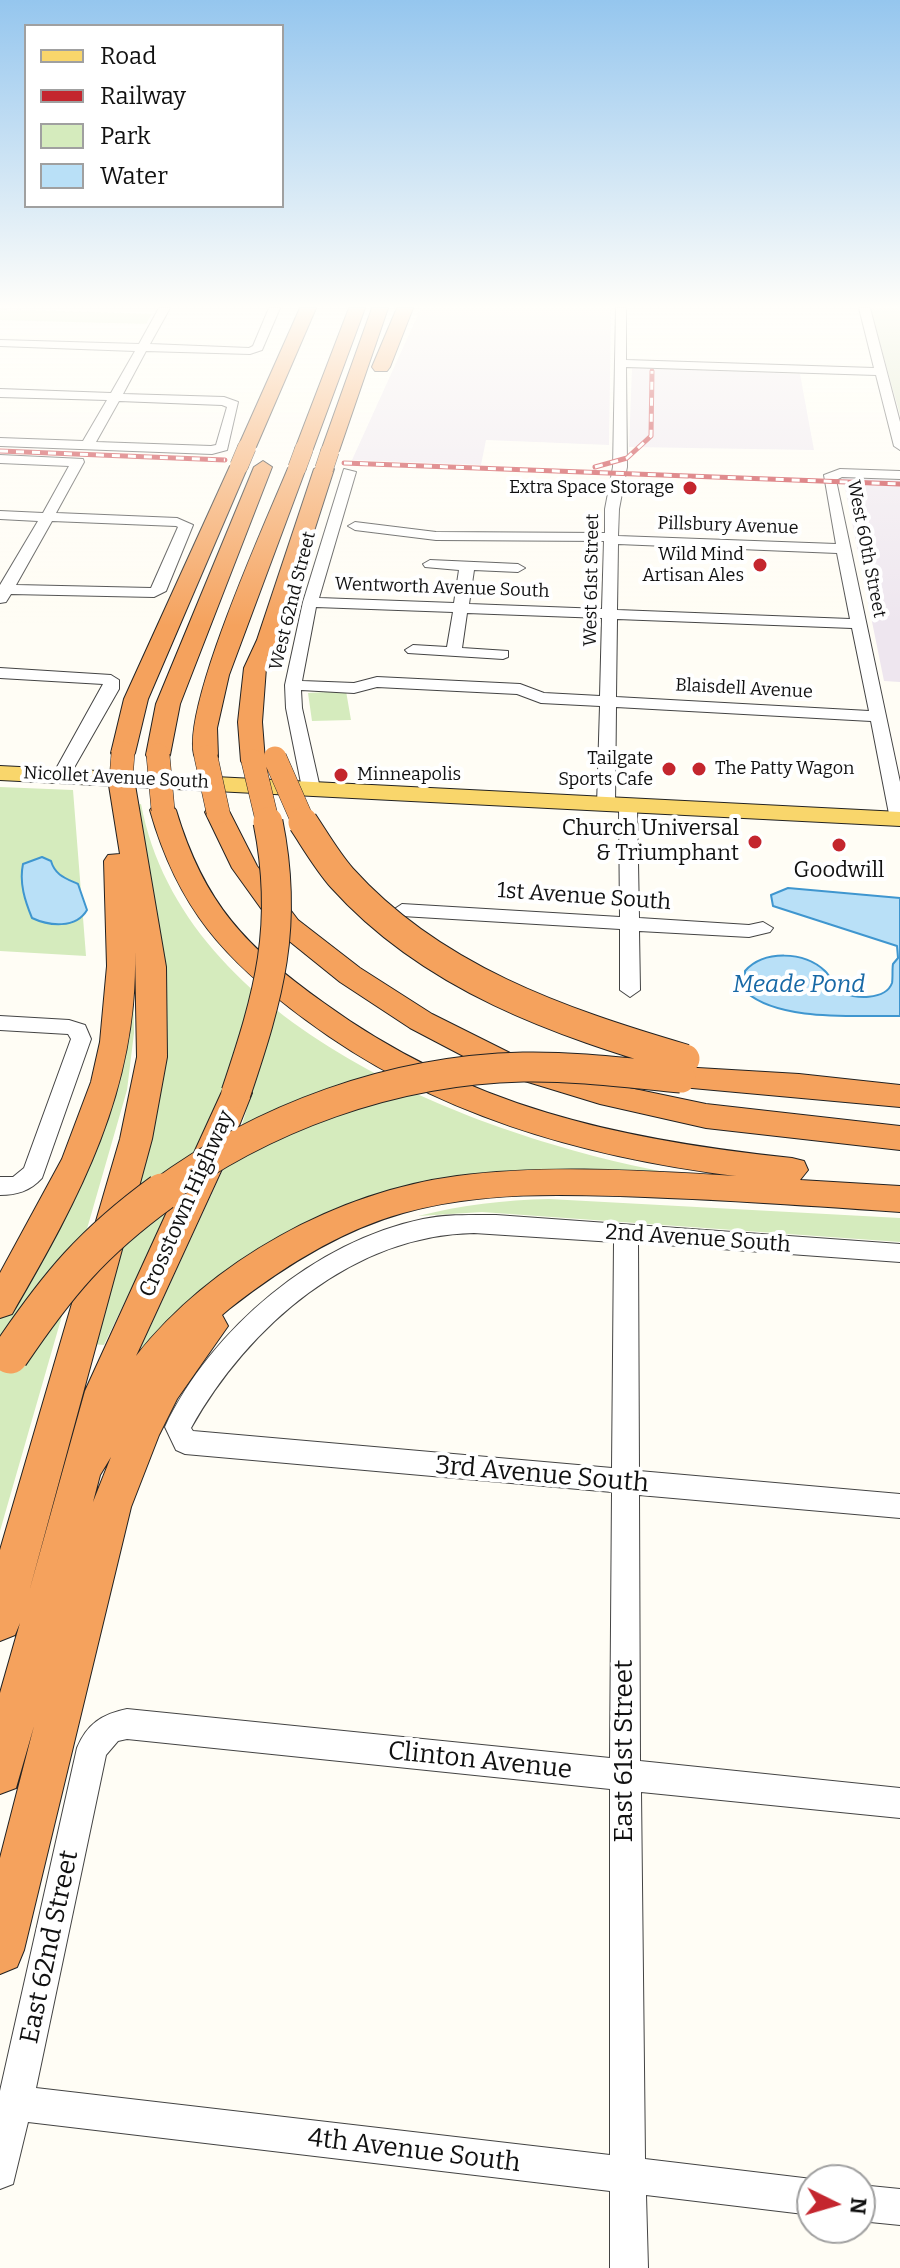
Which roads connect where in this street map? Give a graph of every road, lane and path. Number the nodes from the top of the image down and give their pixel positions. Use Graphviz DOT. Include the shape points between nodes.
graph roads {
  1 [pos="105,414"];
  2 [pos="234,414"];
  3 [pos="247,414"];
  4 [pos="255,414"];
  5 [pos="317,414"];
  6 [pos="343,414"];
  7 [pos="353,414"];
  8 [pos="621,414"];
  9 [pos="897,422"];
  10 [pos="0,442"];
  11 [pos="87,446"];
  12 [pos="900,446"];
  13 [pos="330,452"];
  14 [pos="235,455"];
  15 [pos="267,458"];
  16 [pos="0,459"];
  17 [pos="349,472"];
  18 [pos="900,475"];
  19 [pos="0,515"];
  20 [pos="47,517"];
  21 [pos="355,526"];
  22 [pos="612,538"];
  23 [pos="843,549"];
  24 [pos="430,564"];
  25 [pos="467,566"];
  26 [pos="518,568"];
  27 [pos="2,593"];
  28 [pos="310,602"];
  29 [pos="460,609"];
  30 [pos="610,615"];
  31 [pos="860,624"];
  32 [pos="413,650"];
  33 [pos="454,652"];
  34 [pos="503,654"];
  35 [pos="0,673"];
  36 [pos="293,685"];
  37 [pos="608,703"];
  38 [pos="878,716"];
  39 [pos="264,759"];
  40 [pos="0,773"];
  41 [pos="61,776"];
  42 [pos="311,788"];
  43 [pos="121,796"];
  44 [pos="617,806"];
  45 [pos="900,819"];
  46 [pos="402,910"];
  47 [pos="629,924"];
  48 [pos="763,928"];
  49 [pos="630,990"];
  50 [pos="0,1023"];
  51 [pos="683,1068"];
  52 [pos="900,1096"];
  53 [pos="900,1138"];
  54 [pos="900,1180"];
  55 [pos="6,1187"];
  56 [pos="900,1199"];
  57 [pos="325,1231"];
  58 [pos="626,1234"];
  59 [pos="900,1253"];
  60 [pos="0,1304"];
  61 [pos="3,1366"];
  62 [pos="185,1442"];
  63 [pos="81,1472"];
  64 [pos="625,1483"];
  65 [pos="900,1506"];
  66 [pos="0,1621"];
  67 [pos="109,1728"];
  68 [pos="0,1772"];
  69 [pos="625,1776"];
  70 [pos="900,1803"];
  71 [pos="0,1950"];
  72 [pos="16,2103"];
  73 [pos="0,2171"];
  74 [pos="628,2176"];
  75 [pos="796,2195"];
  76 [pos="876,2205"];
  77 [pos="900,2207"];
  78 [pos="629,2268"];
  1 -- 11 [label="street"];
  2 -- 14 [label="street"];
  3 -- 14 [label="highway"];
  4 -- 14 [label="highway"];
  5 -- 53 [label="highway, bridge" via="217,675 205,728 218,812 245,868 288,926 421,1021 503,1063 600,1093 706,1116"];
  6 -- 13 [label="highway, Crosstown Highway"];
  7 -- 13 [label="highway"];
  8 -- 22 [label="street, West 61st Street"];
  9 -- 12 [label="street"];
  10 -- 11 [label="street"];
  11 -- 14 [label="street"];
  13 -- 39 [label="highway, Crosstown Highway" via="255,668 250,694"];
  14 -- 43 [label="highway, bridge" via="227,492 136,699 123,753"];
  15 -- 54 [label="highway, bridge" via="168,704 158,755 173,847 193,887 241,952 369,1049 507,1114 611,1143 722,1164"];
  16 -- 20 [label="street" via="78,462"];
  17 -- 28 [label="street, West 62nd Street"];
  18 -- 23 [label="street, West 60th Street" via="829,478"];
  19 -- 20 [label="street"];
  20 -- 27 [label="street"];
  20 -- 27 [label="street" via="186,525 161,588 154,593"];
  21 -- 22 [label="street, Pillsbury Avenue" via="409,534"];
  22 -- 23 [label="street, Pillsbury Avenue"];
  22 -- 30 [label="street, West 61st Street"];
  23 -- 31 [label="street, West 60th Street"];
  24 -- 25 [label="street"];
  25 -- 26 [label="street"];
  25 -- 29 [label="street"];
  28 -- 29 [label="street, Wentworth Avenue South"];
  28 -- 36 [label="street, West 62nd Street"];
  29 -- 30 [label="street, Wentworth Avenue South"];
  29 -- 33 [label="street"];
  30 -- 31 [label="street, Wentworth Avenue South"];
  30 -- 37 [label="street, West 61st Street"];
  31 -- 38 [label="street, West 60th Street"];
  32 -- 33 [label="street"];
  33 -- 34 [label="street"];
  35 -- 41 [label="street" via="111,680 111,689"];
  36 -- 37 [label="street, Blaisdell Avenue" via="354,688 377,682 520,689 541,698"];
  36 -- 42 [label="street, West 62nd Street"];
  37 -- 38 [label="street, Blaisdell Avenue"];
  37 -- 44 [label="street, West 61st Street"];
  38 -- 45 [label="street, West 60th Street"];
  39 -- 51 [label="highway, bridge" via="317,847 358,896 401,935 467,978 531,1009"];
  39 -- 63 [label="highway, Crosstown Highway, bridge" via="277,935 268,985 221,1138 119,1352 93,1420"];
  40 -- 41 [label="main road, Nicollet Avenue South"];
  41 -- 42 [label="main road, Nicollet Avenue South"];
  42 -- 44 [label="main road, Nicollet Avenue South"];
  43 -- 60 [label="highway" via="120,1003 110,1065 75,1166"];
  43 -- 66 [label="highway" via="152,967 152,1057 136,1139"];
  44 -- 45 [label="main road, Nicollet Avenue South"];
  44 -- 47 [label="street"];
  46 -- 47 [label="street, 1st Avenue South" via="445,918"];
  47 -- 48 [label="street, 1st Avenue South"];
  47 -- 49 [label="street"];
  50 -- 55 [label="street" via="69,1027 78,1030 81,1039 34,1172 25,1182"];
  51 -- 52 [label="highway"];
  51 -- 61 [label="highway, bridge" via="457,1071 308,1109 245,1137 154,1196 85,1255"];
  56 -- 57 [label="highway" via="571,1182 483,1186 400,1201"];
  57 -- 63 [label="highway" via="268,1259 210,1303 140,1380"];
  57 -- 71 [label="highway" via="258,1280 206,1331 136,1438 111,1507"];
  58 -- 59 [label="street, 2nd Avenue South"];
  58 -- 62 [label="street, 2nd Avenue South" via="449,1224 409,1231 325,1268 229,1347 178,1427"];
  58 -- 64 [label="street, East 61st Street"];
  62 -- 64 [label="street, 3rd Avenue South"];
  63 -- 68 [label="highway, Crosstown Highway"];
  64 -- 65 [label="street, 3rd Avenue South"];
  64 -- 69 [label="street, East 61st Street"];
  67 -- 69 [label="street, Clinton Avenue" via="127,1724"];
  67 -- 72 [label="street, East 62nd Street" via="92,1748"];
  69 -- 70 [label="street, Clinton Avenue"];
  69 -- 74 [label="street, East 61st Street"];
  72 -- 73 [label="street, East 62nd Street"];
  72 -- 74 [label="street, 4th Avenue South"];
  74 -- 75 [label="street, 4th Avenue South"];
  74 -- 78 [label="street, East 61st Street"];
  76 -- 77 [label="street"];
}
